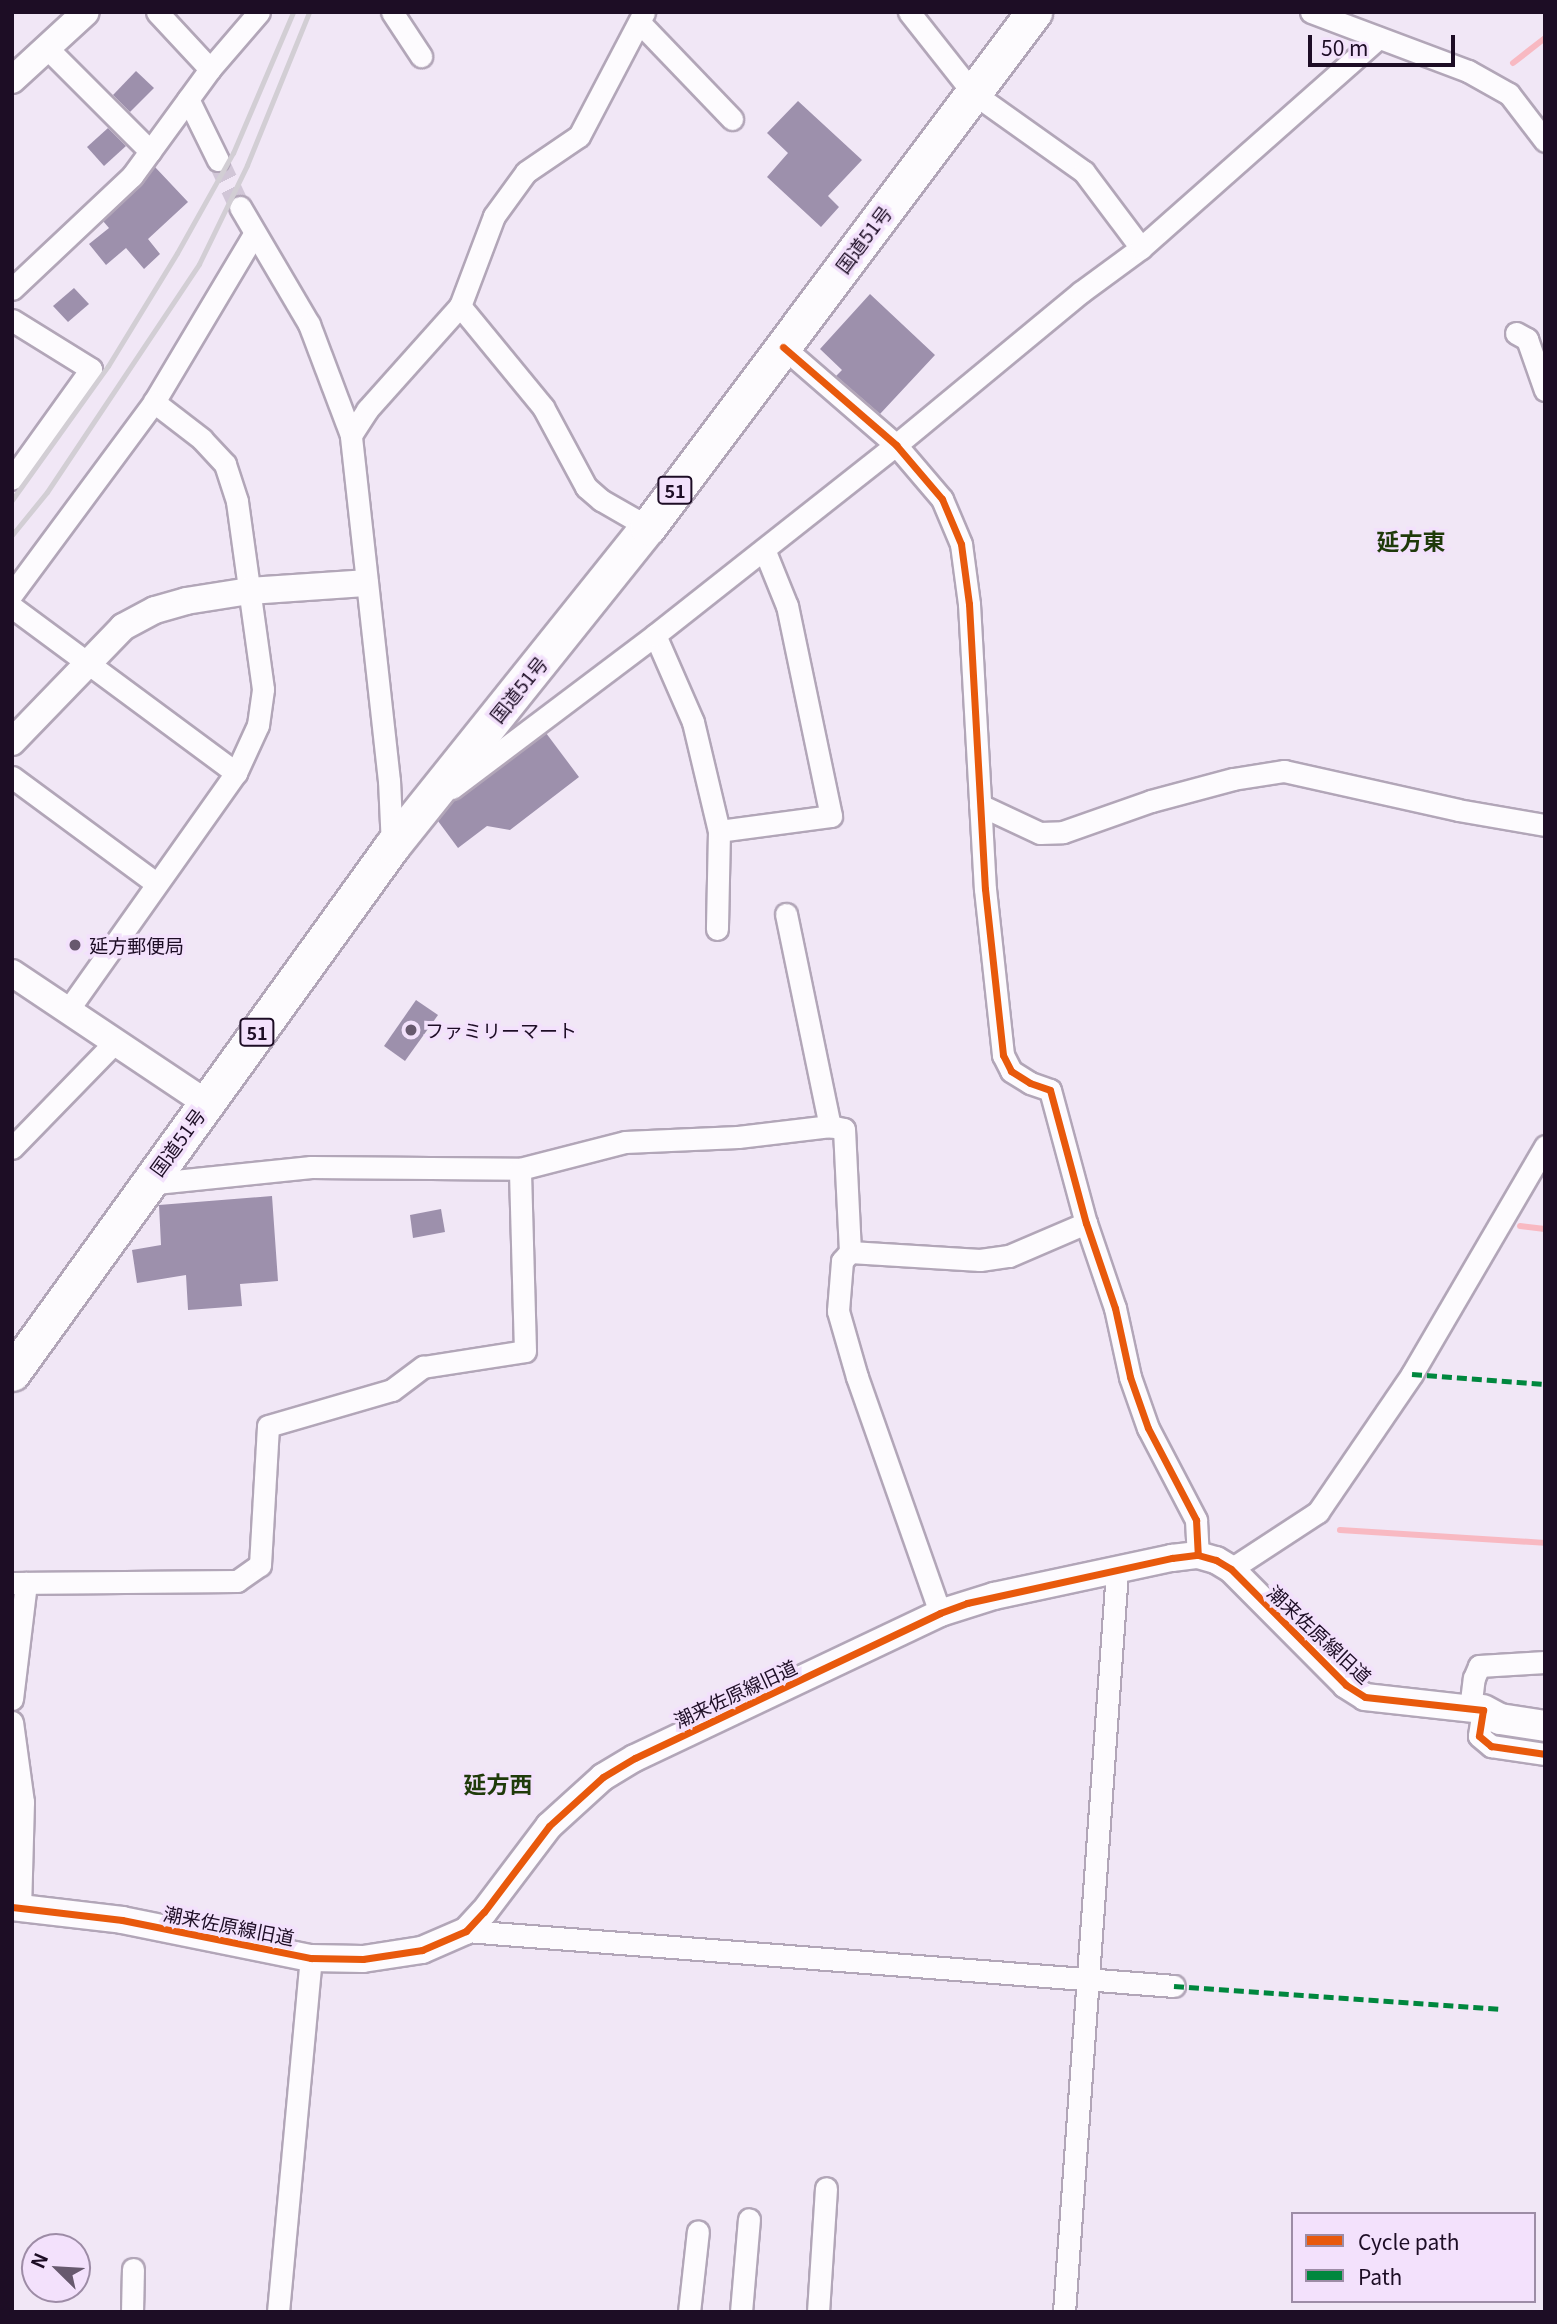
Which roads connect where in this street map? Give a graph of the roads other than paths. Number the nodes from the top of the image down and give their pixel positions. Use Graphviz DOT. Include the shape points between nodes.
graph roads {
  1 [pos="86,12"];
  2 [pos="157,12"];
  3 [pos="259,12"];
  4 [pos="392,12"];
  5 [pos="909,12"];
  6 [pos="1034,12"];
  7 [pos="1320,14"];
  8 [pos="642,18"];
  9 [pos="1378,38"];
  10 [pos="47,48"];
  11 [pos="421,57"];
  12 [pos="211,69"];
  13 [pos="12,80"];
  14 [pos="973,93"];
  15 [pos="188,99"];
  16 [pos="732,119"];
  17 [pos="1545,141"];
  18 [pos="150,151"];
  19 [pos="218,160"];
  20 [pos="240,207"];
  21 [pos="254,234"];
  22 [pos="1140,248"];
  23 [pos="12,289"];
  24 [pos="460,306"];
  25 [pos="12,320"];
  26 [pos="1516,333"];
  27 [pos="783,347"];
  28 [pos="1545,390"];
  29 [pos="154,402"];
  30 [pos="351,435"];
  31 [pos="896,445"];
  32 [pos="12,479"];
  33 [pos="648,527"];
  34 [pos="764,549"];
  35 [pos="365,583"];
  36 [pos="249,591"];
  37 [pos="12,594"];
  38 [pos="12,607"];
  39 [pos="655,635"];
  40 [pos="85,664"];
  41 [pos="12,743"];
  42 [pos="236,773"];
  43 [pos="12,777"];
  44 [pos="981,805"];
  45 [pos="417,814"];
  46 [pos="1545,825"];
  47 [pos="719,831"];
  48 [pos="392,846"];
  49 [pos="156,883"];
  50 [pos="786,914"];
  51 [pos="718,929"];
  52 [pos="12,973"];
  53 [pos="68,1010"];
  54 [pos="116,1042"];
  55 [pos="206,1103"];
  56 [pos="830,1126"];
  57 [pos="1545,1146"];
  58 [pos="12,1148"];
  59 [pos="520,1169"];
  60 [pos="146,1184"];
  61 [pos="1086,1223"];
  62 [pos="850,1252"];
  63 [pos="12,1373"];
  64 [pos="1198,1555"];
  65 [pos="1231,1569"];
  66 [pos="1117,1570"];
  67 [pos="19,1583"];
  68 [pos="940,1613"];
  69 [pos="1545,1661"];
  70 [pos="12,1699"];
  71 [pos="1545,1708"];
  72 [pos="1477,1710"];
  73 [pos="12,1722"];
  74 [pos="1545,1726"];
  75 [pos="1545,1754"];
  76 [pos="16,1907"];
  77 [pos="466,1931"];
  78 [pos="311,1958"];
  79 [pos="1090,1979"];
  80 [pos="1174,1986"];
  81 [pos="826,2188"];
  82 [pos="749,2219"];
  83 [pos="698,2231"];
  84 [pos="133,2269"];
  85 [pos="132,2312"];
  86 [pos="278,2312"];
  87 [pos="689,2312"];
  88 [pos="741,2312"];
  89 [pos="818,2312"];
  90 [pos="1064,2312"];
  1 -- 10 [label="street"];
  2 -- 12 [label="street"];
  3 -- 12 [label="street"];
  4 -- 11 [label="street"];
  5 -- 14 [label="street"];
  6 -- 14 [label="highway, 国道51号 / 51"];
  7 -- 9 [label="street"];
  8 -- 16 [label="street"];
  8 -- 24 [label="street" via="579,136 526,172 494,216"];
  9 -- 17 [label="street" via="1468,71 1509,94"];
  9 -- 22 [label="street"];
  10 -- 13 [label="street"];
  10 -- 18 [label="street"];
  12 -- 15 [label="street"];
  14 -- 22 [label="street" via="1084,172"];
  14 -- 27 [label="highway, 国道51号 / 51"];
  15 -- 18 [label="street"];
  15 -- 19 [label="street"];
  18 -- 23 [label="street" via="132,176"];
  20 -- 21 [label="street"];
  21 -- 29 [label="street"];
  21 -- 30 [label="street" via="309,324"];
  22 -- 31 [label="street"];
  24 -- 30 [label="street" via="367,410"];
  24 -- 33 [label="street" via="543,407 586,487"];
  25 -- 32 [label="street" via="91,369"];
  26 -- 28 [label="street" via="1527,339"];
  27 -- 31 [label="street"];
  27 -- 33 [label="highway, 国道51号 / 51"];
  29 -- 36 [label="street" via="202,439 225,464 237,501"];
  29 -- 37 [label="street"];
  30 -- 35 [label="street"];
  31 -- 34 [label="street"];
  31 -- 44 [label="street" via="942,499 961,544"];
  33 -- 45 [label="highway, 国道51号 / 51"];
  34 -- 39 [label="street"];
  34 -- 47 [label="street" via="788,606 831,816"];
  35 -- 36 [label="street"];
  35 -- 48 [label="street" via="389,781"];
  36 -- 40 [label="street" via="155,610 124,627"];
  36 -- 42 [label="street" via="263,689 258,725"];
  38 -- 40 [label="street"];
  39 -- 45 [label="street"];
  39 -- 47 [label="street" via="692,722"];
  40 -- 41 [label="street"];
  40 -- 42 [label="street"];
  42 -- 49 [label="street"];
  43 -- 49 [label="street"];
  44 -- 46 [label="street" via="1040,833 1063,832 1151,801 1284,771"];
  44 -- 61 [label="street" via="1003,1055 1011,1071 1050,1090"];
  45 -- 48 [label="highway, 国道51号 / 51"];
  47 -- 51 [label="street"];
  48 -- 55 [label="highway, 国道51号 / 51"];
  49 -- 53 [label="street"];
  50 -- 56 [label="street"];
  52 -- 53 [label="street"];
  53 -- 54 [label="street"];
  54 -- 55 [label="street"];
  54 -- 58 [label="street"];
  55 -- 60 [label="highway, 国道51号 / 51"];
  56 -- 59 [label="street" via="738,1137 625,1142"];
  56 -- 62 [label="street" via="844,1129"];
  57 -- 65 [label="street" via="1412,1374 1318,1512"];
  59 -- 60 [label="street" via="311,1167"];
  59 -- 67 [label="street" via="525,1351 423,1367 392,1390 268,1426 260,1565 237,1581"];
  60 -- 63 [label="highway, 国道51号 / 51"];
  61 -- 62 [label="street" via="1009,1256 980,1260"];
  61 -- 64 [label="street" via="1148,1428 1196,1520"];
  62 -- 68 [label="street" via="842,1261 838,1311"];
  64 -- 65 [label="street, 潮来佐原線旧道"];
  64 -- 66 [label="street, 潮来佐原線旧道"];
  65 -- 72 [label="street, 潮来佐原線旧道" via="1336,1675 1365,1697"];
  66 -- 68 [label="street, 潮来佐原線旧道" via="994,1596"];
  66 -- 79 [label="street"];
  67 -- 70 [label="street"];
  68 -- 77 [label="street, 潮来佐原線旧道" via="603,1777 549,1826"];
  69 -- 72 [label="street" via="1479,1666 1474,1678"];
  71 -- 72 [label="main road"];
  72 -- 74 [label="main road"];
  72 -- 75 [label="street" via="1479,1736 1490,1746"];
  73 -- 76 [label="street" via="23,1802"];
  76 -- 78 [label="street, 潮来佐原線旧道" via="122,1920"];
  77 -- 78 [label="street, 潮来佐原線旧道" via="445,1942 394,1956"];
  77 -- 79 [label="street"];
  78 -- 86 [label="street"];
  79 -- 80 [label="street"];
  79 -- 90 [label="street"];
  81 -- 89 [label="street"];
  82 -- 88 [label="street"];
  83 -- 87 [label="street"];
  84 -- 85 [label="street"];
}
